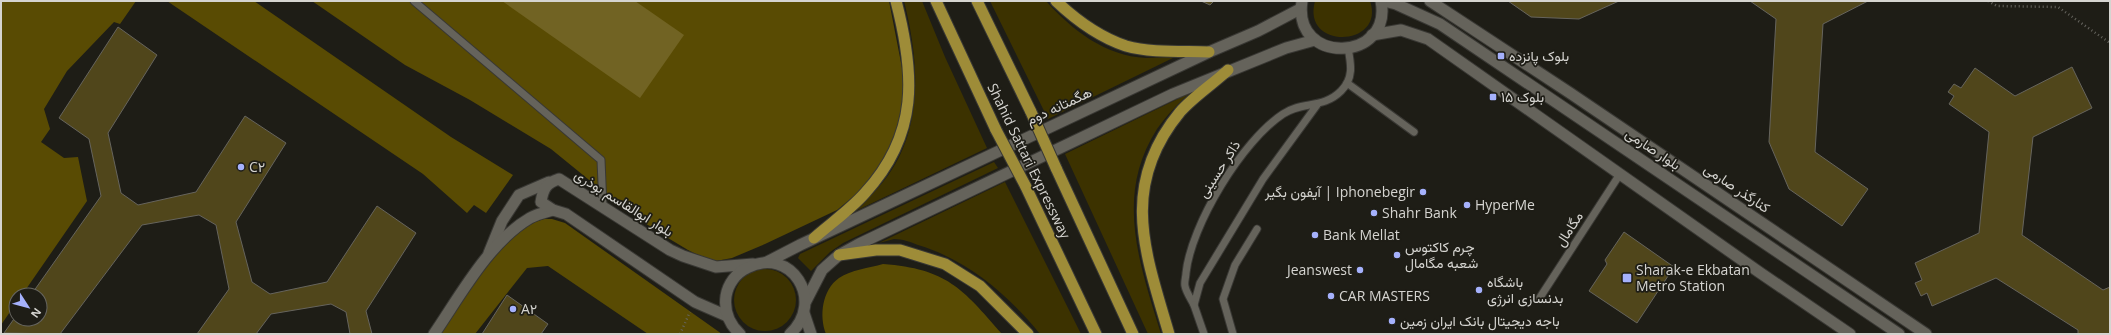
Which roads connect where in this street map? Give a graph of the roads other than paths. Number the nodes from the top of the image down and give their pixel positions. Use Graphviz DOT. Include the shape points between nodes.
graph roads {
  1 [pos="414,1"];
  2 [pos="896,1"];
  3 [pos="936,1"];
  4 [pos="977,1"];
  5 [pos="1056,1"];
  6 [pos="1383,1"];
  7 [pos="1430,1"];
  8 [pos="1301,5"];
  9 [pos="1372,35"];
  10 [pos="1315,40"];
  11 [pos="1348,48"];
  12 [pos="1209,52"];
  13 [pos="1228,70"];
  14 [pos="1347,83"];
  15 [pos="1317,105"];
  16 [pos="1414,132"];
  17 [pos="1620,174"];
  18 [pos="549,182"];
  19 [pos="603,207"];
  20 [pos="553,210"];
  21 [pos="1257,229"];
  22 [pos="814,238"];
  23 [pos="839,255"];
  24 [pos="488,257"];
  25 [pos="767,262"];
  26 [pos="753,264"];
  27 [pos="1539,299"];
  28 [pos="806,301"];
  29 [pos="1194,305"];
  30 [pos="804,313"];
  31 [pos="727,316"];
  32 [pos="434,334"];
  33 [pos="740,334"];
  34 [pos="790,334"];
  35 [pos="810,334"];
  36 [pos="1028,334"];
  37 [pos="1096,334"];
  38 [pos="1133,334"];
  39 [pos="1169,334"];
  40 [pos="1204,334"];
  41 [pos="1234,334"];
  42 [pos="1850,334"];
  43 [pos="1899,334"];
  44 [pos="1926,334"];
  1 -- 19 [label="lane" via="601,160"];
  2 -- 22 [label="highway" via="910,72 910,97 904,126 888,161 864,194"];
  3 -- 37 [label="highway, Shahid Sattari Expressway, bridge"];
  4 -- 38 [label="highway, Shahid Sattari Expressway, bridge"];
  5 -- 12 [label="highway" via="1099,35 1127,46"];
  6 -- 9 [label="street" via="1381,17"];
  6 -- 43 [label="street, بلوار صارمی" via="1396,4 1440,24"];
  7 -- 44 [label="street, کنارگذر صارمی"];
  8 -- 10 [label="street" via="1302,20"];
  8 -- 12 [label="street, هگمتانه دوم" via="1258,31"];
  9 -- 11 [label="street" via="1365,42"];
  9 -- 17 [label="street" via="1401,30 1428,39"];
  10 -- 11 [label="street" via="1334,49"];
  10 -- 13 [label="street"];
  11 -- 14 [label="lane" via="1352,71"];
  12 -- 22 [label="street, هگمتانه دوم"];
  13 -- 23 [label="street" via="991,180"];
  13 -- 39 [label="highway" via="1181,111 1163,134 1144,185 1141,209 1143,234 1152,277"];
  14 -- 15 [label="lane, ذاکر حسینی" via="1341,91"];
  14 -- 16 [label="lane"];
  15 -- 29 [label="lane, ذاکر حسینی" via="1251,199 1200,283"];
  15 -- 29 [label="lane, ذاکر حسینی" via="1305,105 1285,113 1269,124 1254,140 1216,193 1188,258 1185,285"];
  17 -- 27 [label="lane, مگامال"];
  17 -- 42 [label="street"];
  18 -- 19 [label="street, بلوار ابوالقاسم بوذری" via="559,179"];
  18 -- 20 [label="street" via="543,190 540,202"];
  18 -- 24 [label="street" via="519,195 502,222"];
  19 -- 26 [label="street, بلوار ابوالقاسم بوذری" via="670,250 696,261 716,267"];
  20 -- 24 [label="street" via="531,218 515,229"];
  20 -- 31 [label="street" via="566,214 695,302"];
  21 -- 41 [label="lane" via="1235,265 1223,299"];
  22 -- 25 [label="street, هگمتانه دوم"];
  23 -- 28 [label="street" via="822,270"];
  23 -- 36 [label="highway" via="900,250 945,264 980,286"];
  24 -- 32 [label="street"];
  25 -- 26 [label="street, بلوار ابوالقاسم بوذری"];
  25 -- 28 [label="street" via="784,267 798,278"];
  26 -- 31 [label="street" via="742,270 727,290"];
  28 -- 30 [label="street"];
  29 -- 40 [label="lane, ذاکر حسینی"];
  30 -- 34 [label="street"];
  30 -- 35 [label="street"];
  31 -- 33 [label="street"];
}
